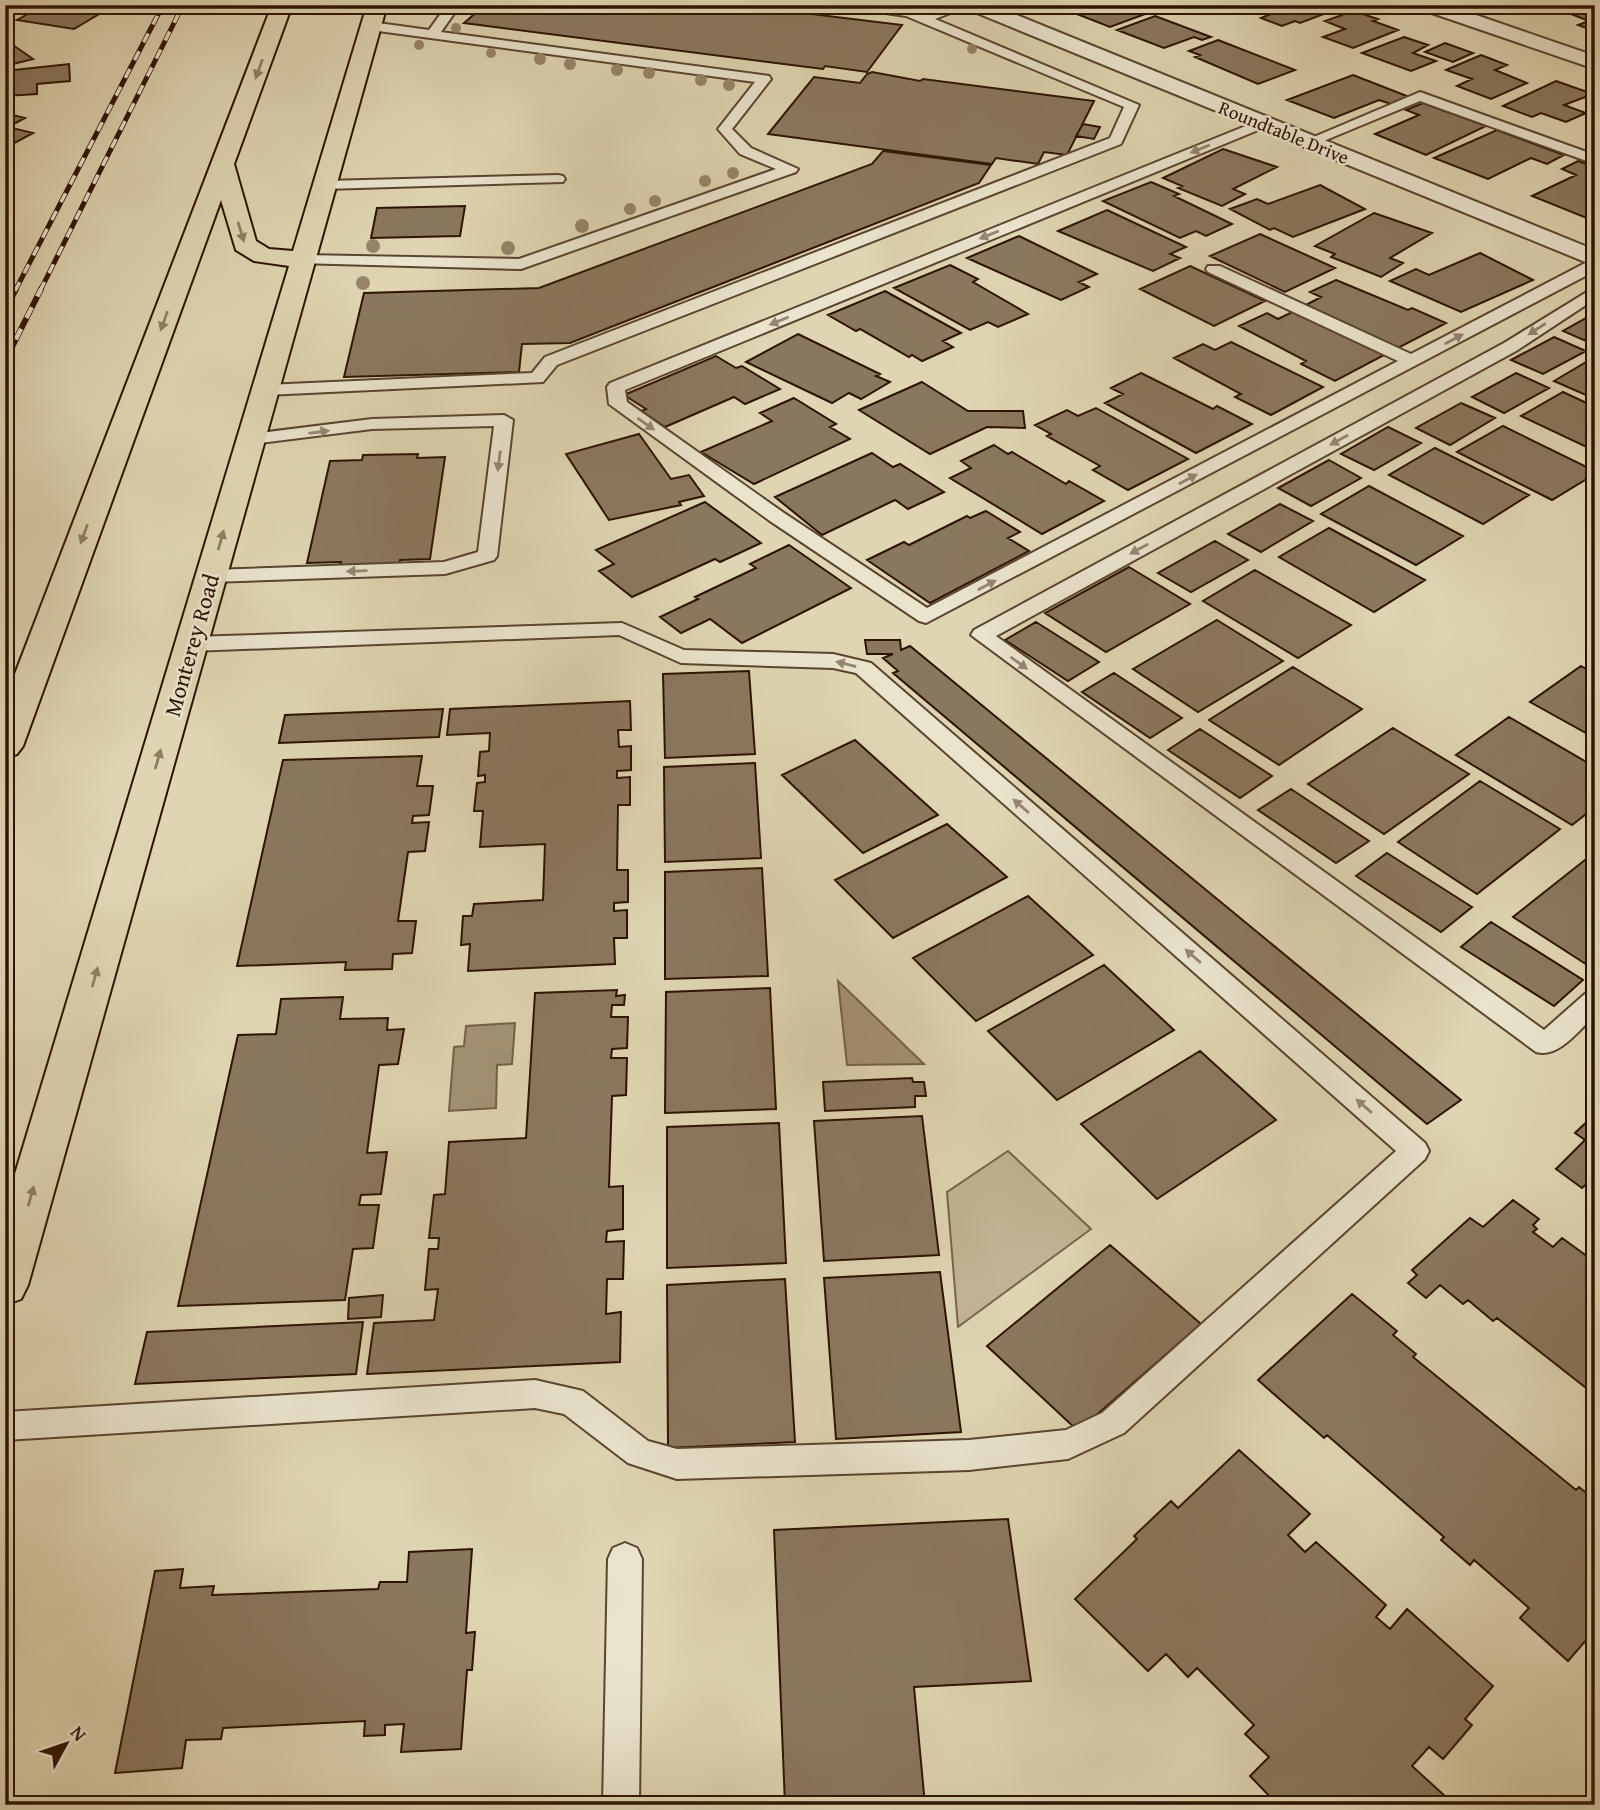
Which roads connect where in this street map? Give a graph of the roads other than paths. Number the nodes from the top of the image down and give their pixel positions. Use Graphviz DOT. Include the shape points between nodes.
graph roads {
  1 [pos="282,5"];
  2 [pos="454,5"];
  3 [pos="858,5"];
  4 [pos="965,5"];
  5 [pos="974,5"];
  6 [pos="1427,5"];
  7 [pos="374,16"];
  8 [pos="924,19"];
  9 [pos="433,33"];
  10 [pos="1595,63"];
  11 [pos="1263,123"];
  12 [pos="1309,142"];
  13 [pos="1595,160"];
  14 [pos="224,166"];
  15 [pos="558,179"];
  16 [pos="325,185"];
  17 [pos="1595,259"];
  18 [pos="303,260"];
  19 [pos="1595,264"];
  20 [pos="1214,269"];
  21 [pos="1595,292"];
  22 [pos="1411,361"];
  23 [pos="266,390"];
  24 [pos="251,439"];
  25 [pos="211,576"];
  26 [pos="191,644"];
  27 [pos="5,746"];
  28 [pos="1595,1000"];
  29 [pos="5,1285"];
  30 [pos="5,1426"];
  31 [pos="625,1559"];
  32 [pos="621,1805"];
  1 -- 14 [label="main road, one-way"];
  2 -- 9 [label="lane"];
  3 -- 8 [label="lane"];
  4 -- 8 [label="lane"];
  5 -- 11 [label="street, Roundtable Drive"];
  6 -- 10 [label="street"];
  7 -- 9 [label="lane"];
  7 -- 16 [label="main road, Monterey Road"];
  8 -- 23 [label="lane" via="1132,105 1116,141 551,361 537,378"];
  9 -- 18 [label="lane" via="764,79 725,129 734,144 755,158 791,169 522,264"];
  11 -- 12 [label="street, Roundtable Drive"];
  11 -- 22 [label="lane, one-way" via="616,387 618,404 926,617"];
  12 -- 13 [label="lane" via="1420,96"];
  12 -- 17 [label="street, Roundtable Drive"];
  14 -- 18 [label="main road, one-way" via="245,245 263,256"];
  14 -- 27 [label="main road, one-way"];
  15 -- 16 [label="lane"];
  16 -- 18 [label="main road, Monterey Road"];
  18 -- 23 [label="main road, Monterey Road"];
  22 -- 19 [label="lane, one-way"];
  20 -- 22 [label="lane"];
  21 -- 28 [label="lane, one-way" via="1510,347 981,635 1545,1045"];
  23 -- 24 [label="main road, Monterey Road"];
  25 -- 24 [label="main road, Monterey Road, one-way"];
  24 -- 25 [label="lane, one-way" via="372,424 504,420 487,556 445,568"];
  25 -- 26 [label="main road, Monterey Road"];
  29 -- 26 [label="main road, Monterey Road, one-way"];
  30 -- 26 [label="lane, one-way" via="535,1394 572,1401 639,1453 677,1464 969,1455 1068,1444 1113,1423 1415,1151 863,668 833,661 681,656 622,629"];
  31 -- 32 [label="lane"];
}
